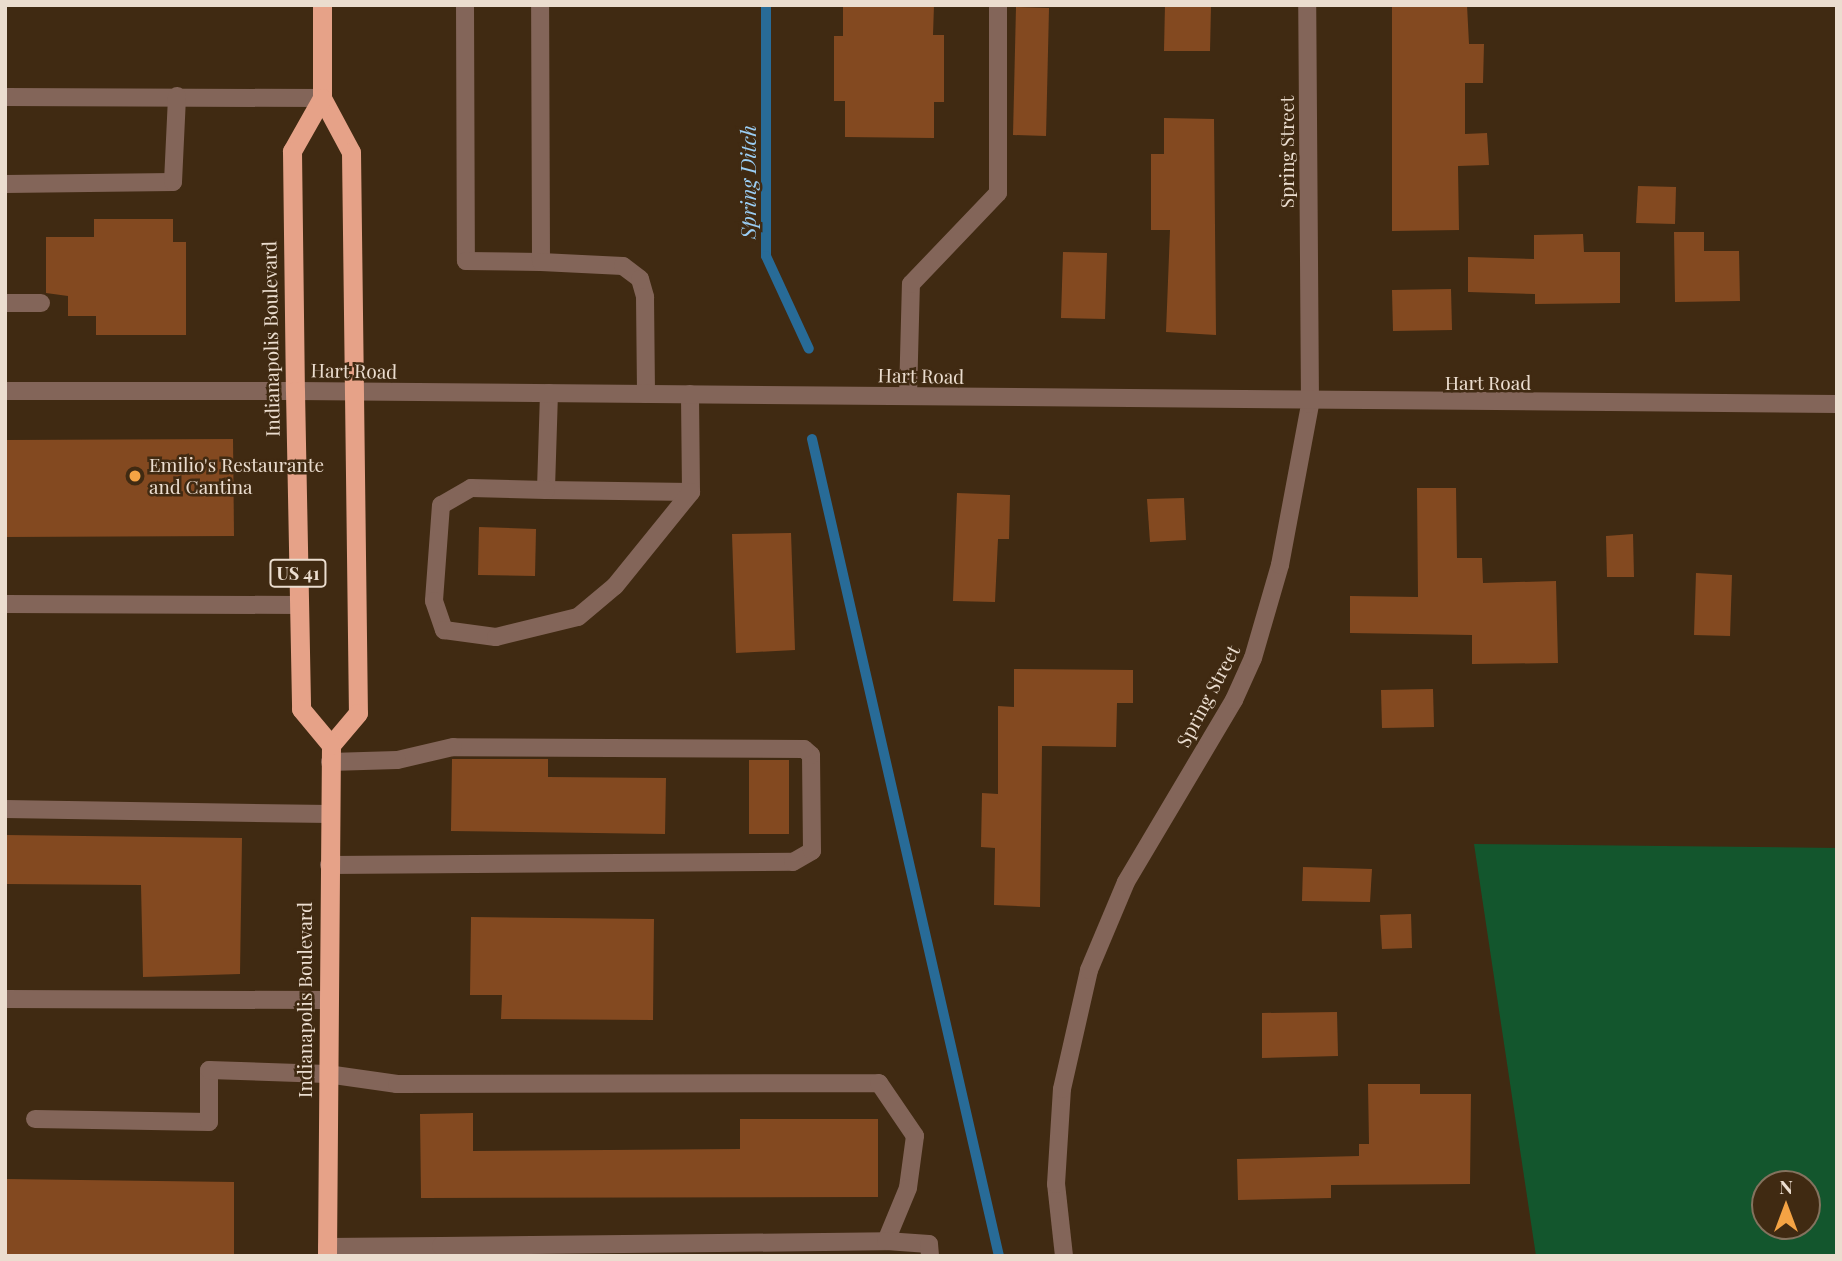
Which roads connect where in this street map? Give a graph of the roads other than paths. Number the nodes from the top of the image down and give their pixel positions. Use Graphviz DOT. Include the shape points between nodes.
graph roads {
  1 [pos="322,5"];
  2 [pos="465,5"];
  3 [pos="540,5"];
  4 [pos="998,5"];
  5 [pos="1307,5"];
  6 [pos="177,96"];
  7 [pos="5,97"];
  8 [pos="322,98"];
  9 [pos="5,184"];
  10 [pos="541,262"];
  11 [pos="5,303"];
  12 [pos="41,303"];
  13 [pos="5,391"];
  14 [pos="295,391"];
  15 [pos="354,391"];
  16 [pos="549,393"];
  17 [pos="646,394"];
  18 [pos="690,394"];
  19 [pos="908,396"];
  20 [pos="1310,404"];
  21 [pos="1837,404"];
  22 [pos="546,489"];
  23 [pos="691,492"];
  24 [pos="5,604"];
  25 [pos="299,605"];
  26 [pos="331,754"];
  27 [pos="5,809"];
  28 [pos="330,814"];
  29 [pos="329,865"];
  30 [pos="5,999"];
  31 [pos="327,1000"];
  32 [pos="327,1074"];
  33 [pos="34,1119"];
  34 [pos="886,1241"];
  35 [pos="327,1251"];
  36 [pos="441,1251"];
  37 [pos="930,1256"];
  38 [pos="1064,1256"];
  1 -- 8 [label="highway, Indianapolis Boulevard / US 41"];
  2 -- 10 [label="street" via="472,29 473,113 473,196 466,261"];
  3 -- 10 [label="street" via="533,29 535,196"];
  4 -- 19 [label="street" via="998,193 911,284"];
  5 -- 20 [label="street, Spring Street"];
  6 -- 7 [label="street"];
  6 -- 8 [label="street"];
  6 -- 9 [label="street" via="173,182"];
  8 -- 14 [label="highway, Indianapolis Boulevard / US 41" via="292,151"];
  8 -- 15 [label="highway, Indianapolis Boulevard / US 41" via="351,152"];
  10 -- 17 [label="street" via="623,266 640,279 645,297"];
  11 -- 12 [label="street"];
  13 -- 14 [label="street, Hart Road"];
  14 -- 15 [label="street, Hart Road"];
  14 -- 25 [label="highway, Indianapolis Boulevard / US 41"];
  15 -- 16 [label="street, Hart Road"];
  15 -- 26 [label="highway, Indianapolis Boulevard / US 41" via="358,713"];
  16 -- 17 [label="street, Hart Road"];
  16 -- 22 [label="street"];
  17 -- 18 [label="street, Hart Road"];
  18 -- 19 [label="street, Hart Road"];
  18 -- 23 [label="street"];
  19 -- 20 [label="street, Hart Road"];
  20 -- 21 [label="street, Hart Road"];
  20 -- 38 [label="street, Spring Street" via="1280,565 1253,658 1126,882 1089,970 1062,1089 1056,1184"];
  22 -- 23 [label="street"];
  22 -- 23 [label="street" via="471,488 441,505 434,601 444,630 496,637 578,617 615,586"];
  24 -- 25 [label="street"];
  25 -- 26 [label="highway, Indianapolis Boulevard / US 41" via="301,709"];
  26 -- 28 [label="highway, Indianapolis Boulevard"];
  26 -- 29 [label="street" via="397,760 453,747 804,750 811,755 813,851 793,862"];
  27 -- 28 [label="street"];
  28 -- 29 [label="highway, Indianapolis Boulevard"];
  29 -- 31 [label="highway, Indianapolis Boulevard"];
  30 -- 31 [label="street"];
  31 -- 32 [label="highway, Indianapolis Boulevard"];
  32 -- 33 [label="street" via="209,1070 209,1122"];
  32 -- 34 [label="street" via="397,1084 879,1083 915,1136 908,1188"];
  32 -- 35 [label="highway, Indianapolis Boulevard"];
  34 -- 36 [label="street"];
  34 -- 37 [label="street" via="929,1244"];
  35 -- 36 [label="street"];
}
